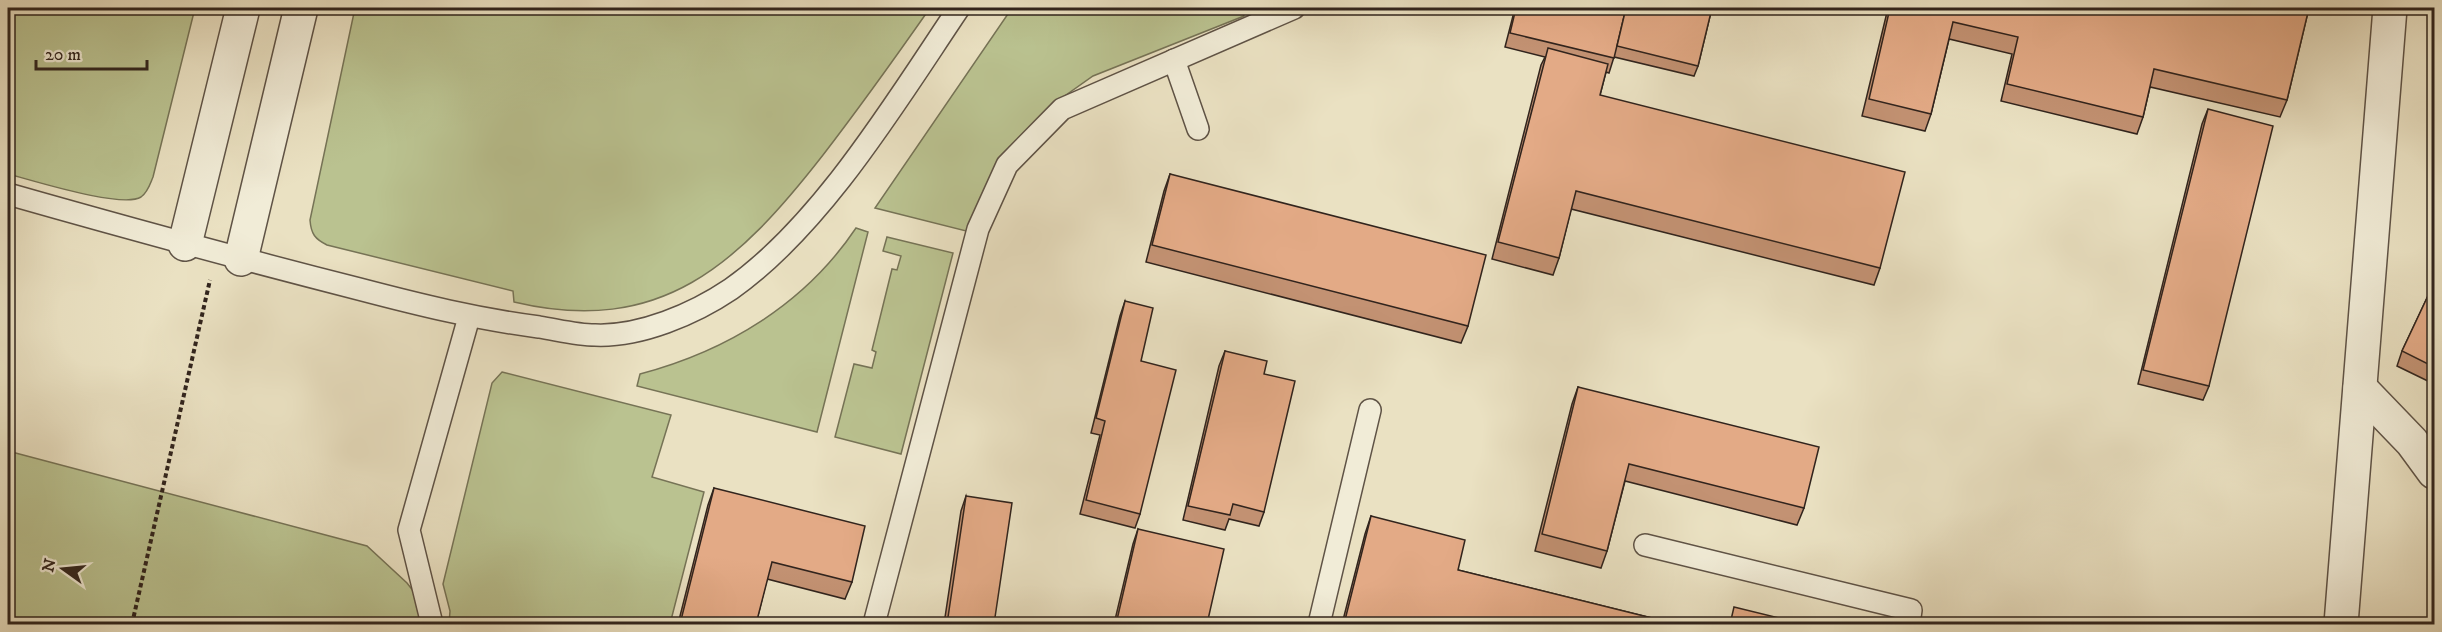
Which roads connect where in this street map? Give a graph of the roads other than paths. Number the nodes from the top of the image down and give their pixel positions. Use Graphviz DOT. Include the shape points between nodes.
graph roads {
  1 [pos="243,8"];
  2 [pos="301,8"];
  3 [pos="958,8"];
  4 [pos="1294,8"];
  5 [pos="2390,8"];
  6 [pos="1174,60"];
  7 [pos="1198,129"];
  8 [pos="8,194"];
  9 [pos="214,252"];
  10 [pos="469,317"];
  11 [pos="2360,388"];
  12 [pos="1370,410"];
  13 [pos="2434,472"];
  14 [pos="1645,545"];
  15 [pos="432,624"];
  16 [pos="874,624"];
  17 [pos="1319,624"];
  18 [pos="1908,624"];
  19 [pos="2341,624"];
  1 -- 9 [label="street"];
  2 -- 9 [label="street"];
  3 -- 10 [label="lane" via="898,99 830,190 771,258 728,291 685,314 640,330 596,336"];
  4 -- 6 [label="lane"];
  5 -- 11 [label="street"];
  6 -- 7 [label="lane"];
  6 -- 16 [label="lane" via="1062,109 1007,165 978,229"];
  8 -- 9 [label="lane"];
  9 -- 10 [label="lane"];
  10 -- 15 [label="lane" via="409,530"];
  11 -- 13 [label="street" via="2412,442"];
  11 -- 19 [label="street"];
  12 -- 17 [label="lane"];
  14 -- 18 [label="lane" via="1911,610"];
}
